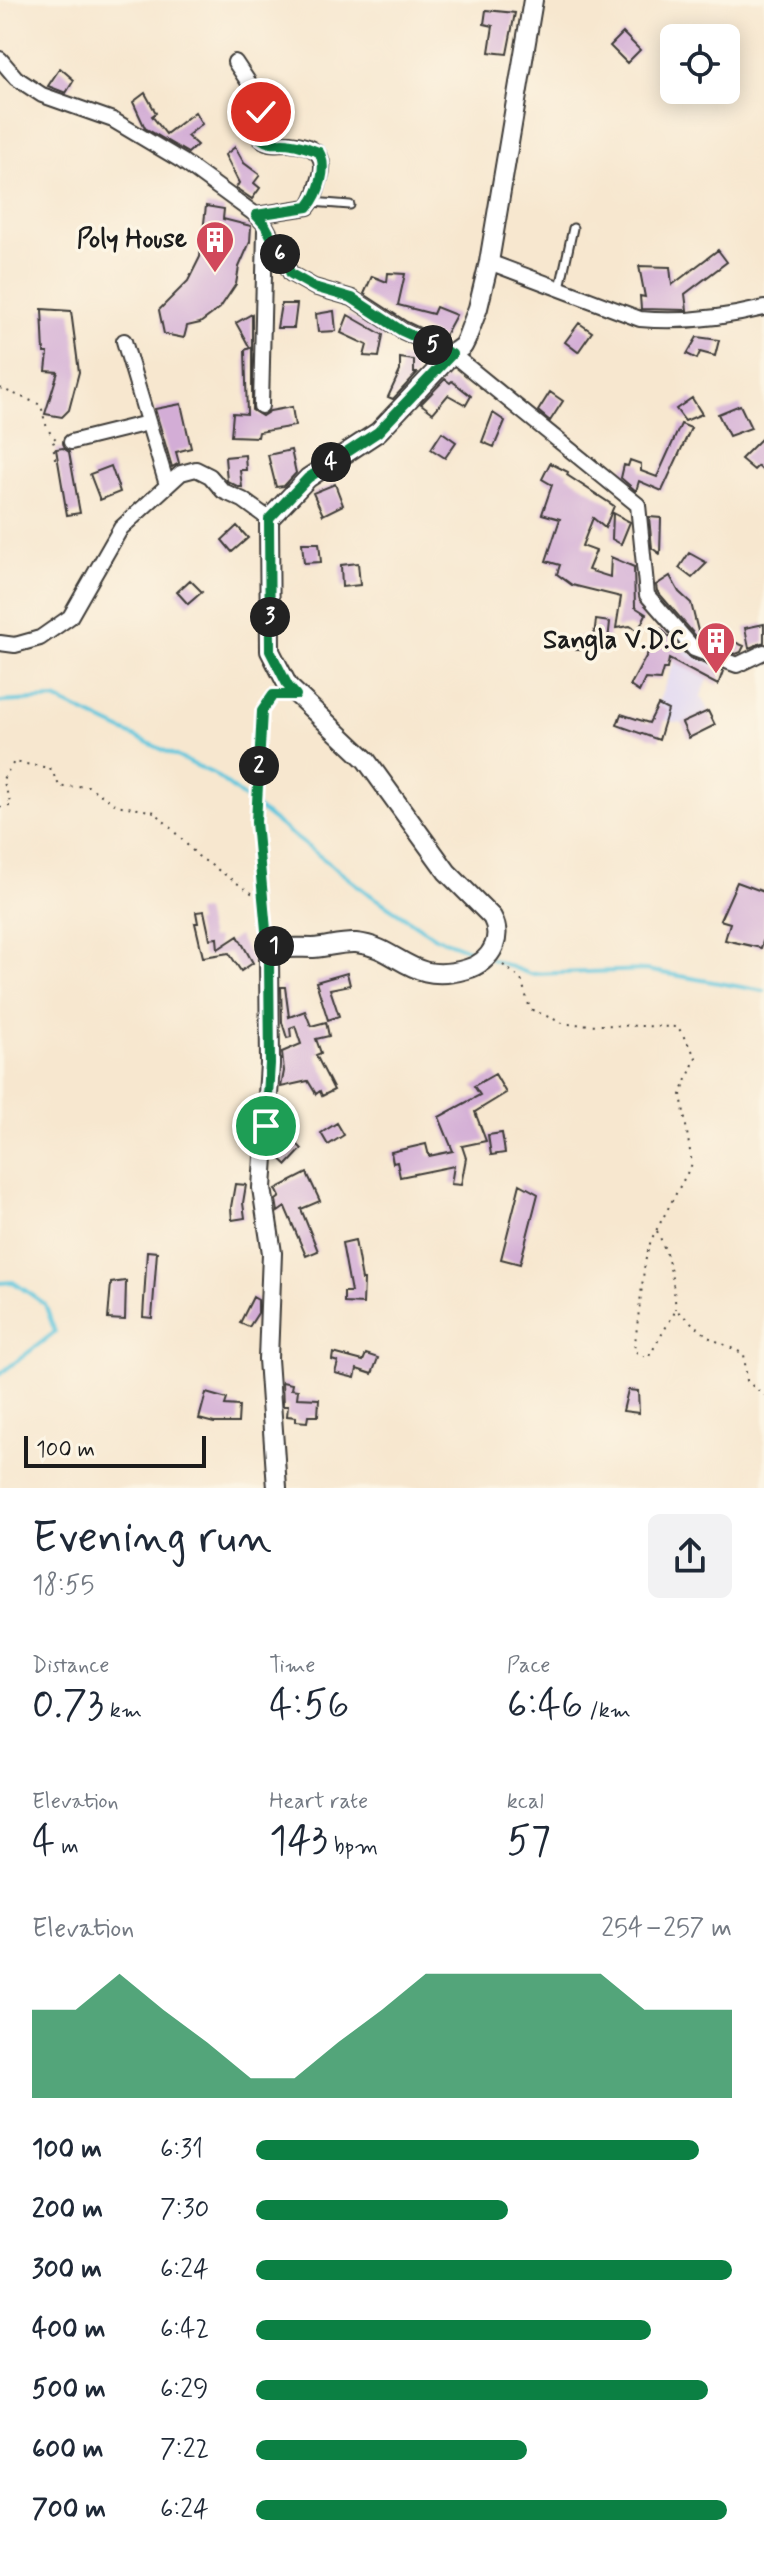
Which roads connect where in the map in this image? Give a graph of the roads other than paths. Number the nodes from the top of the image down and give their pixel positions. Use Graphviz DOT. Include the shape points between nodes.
graph roads {
  1 [pos="533,0"];
  2 [pos="0,59"];
  3 [pos="235,62"];
  4 [pos="312,202"];
  5 [pos="350,205"];
  6 [pos="261,220"];
  7 [pos="573,228"];
  8 [pos="489,262"];
  9 [pos="560,288"];
  10 [pos="764,308"];
  11 [pos="124,341"];
  12 [pos="452,354"];
  13 [pos="261,406"];
  14 [pos="148,423"];
  15 [pos="71,442"];
  16 [pos="167,485"];
  17 [pos="269,519"];
  18 [pos="0,643"];
  19 [pos="764,652"];
  20 [pos="277,1488"];
  1 -- 8 [label="street"];
  2 -- 6 [label="street" via="16,78 42,95 113,120 182,161"];
  3 -- 4 [label="street" via="259,98 260,138 272,145 307,148 323,159"];
  4 -- 5 [label="lane"];
  4 -- 6 [label="street"];
  6 -- 12 [label="street" via="291,274 352,298 402,331"];
  6 -- 13 [label="street"];
  7 -- 9 [label="lane"];
  8 -- 9 [label="street"];
  8 -- 12 [label="street" via="466,340"];
  9 -- 10 [label="street" via="640,319 725,318"];
  11 -- 14 [label="street"];
  12 -- 17 [label="street" via="378,432 308,478"];
  12 -- 19 [label="street" via="638,505 647,595 694,649 737,665"];
  14 -- 15 [label="street"];
  14 -- 16 [label="street"];
  16 -- 17 [label="street" via="196,469"];
  16 -- 18 [label="street" via="121,528 70,617 40,638"];
  17 -- 20 [label="street" via="270,651 288,686 366,760 447,872 496,923 489,955 473,967 448,974 431,974 354,943 276,949 269,959 270,1064 262,1188 272,1253 268,1359"];
}
